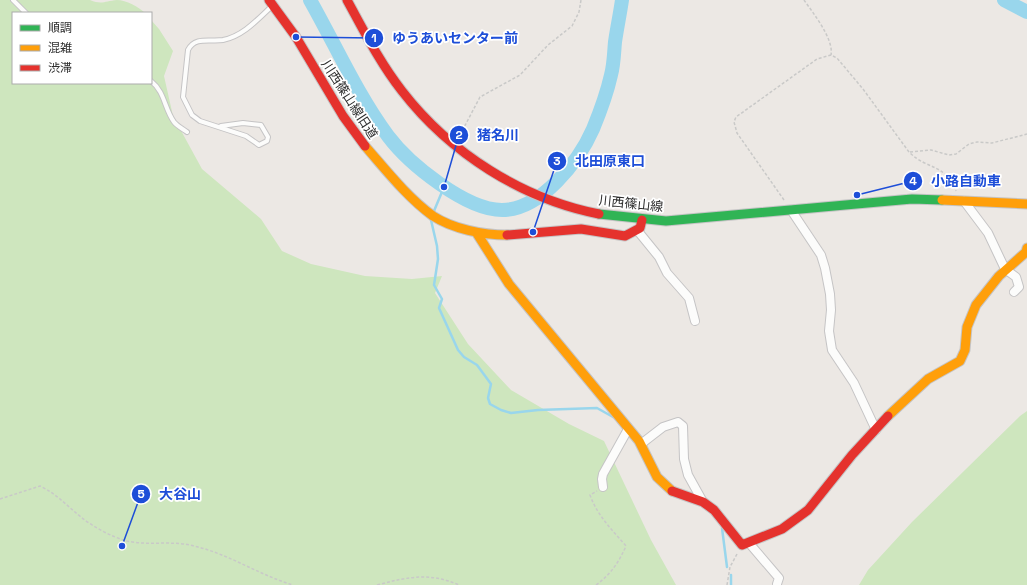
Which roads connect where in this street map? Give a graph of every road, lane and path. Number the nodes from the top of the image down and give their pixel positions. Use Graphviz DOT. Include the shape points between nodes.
graph roads {
  1 [pos="14,0"];
  2 [pos="347,0"];
  3 [pos="581,0"];
  4 [pos="804,0"];
  5 [pos="271,2"];
  6 [pos="25,12"];
  7 [pos="831,55"];
  8 [pos="152,82"];
  9 [pos="221,126"];
  10 [pos="186,132"];
  11 [pos="1027,134"];
  12 [pos="460,135"];
  13 [pos="909,152"];
  14 [pos="962,201"];
  15 [pos="1027,204"];
  16 [pos="791,210"];
  17 [pos="642,220"];
  18 [pos="637,230"];
  19 [pos="476,232"];
  20 [pos="1027,248"];
  21 [pos="1005,269"];
  22 [pos="1014,292"];
  23 [pos="695,321"];
  24 [pos="876,430"];
  25 [pos="626,431"];
  26 [pos="640,444"];
  27 [pos="603,487"];
  28 [pos="0,499"];
  29 [pos="703,502"];
  30 [pos="746,544"];
  31 [pos="777,584"];
  32 [pos="293,585"];
  33 [pos="377,585"];
  34 [pos="459,585"];
  35 [pos="596,585"];
  36 [pos="727,585"];
  1 -- 6 [label="lane"];
  2 -- 17 [label="street, 川西篠山線" via="369,41 402,92 436,129 480,164 508,181 573,207"];
  3 -- 12 [label="path" via="579,12 572,26 520,75 480,97"];
  4 -- 7 [label="path" via="828,39 832,49"];
  5 -- 9 [label="lane" via="244,31 221,40 201,40 191,44 188,50 183,96 188,108 200,121"];
  5 -- 19 [label="street, 川西篠山線旧道" via="296,37 343,116 379,164 434,216"];
  7 -- 13 [label="path" via="837,58 863,89"];
  7 -- 16 [label="path" via="817,59 736,117 734,122 737,133"];
  8 -- 10 [label="lane" via="163,95 174,122"];
  9 -- 9 [label="lane" via="243,123 261,125 268,137 267,141 259,145 246,136"];
  11 -- 13 [label="path" via="992,143 969,144 956,154 949,155 931,150"];
  13 -- 14 [label="path" via="918,160 948,176"];
  14 -- 15 [label="street, 川西篠山線"];
  14 -- 16 [label="street, 川西篠山線" via="912,199"];
  14 -- 21 [label="street" via="988,233"];
  16 -- 17 [label="street, 川西篠山線" via="666,221"];
  16 -- 24 [label="street" via="821,255 825,268 830,294 829,331 832,350 854,383"];
  17 -- 18 [label="street"];
  18 -- 19 [label="street, 川西篠山線旧道" via="625,236 581,229 505,235"];
  18 -- 23 [label="street" via="659,257 667,273 689,298"];
  19 -- 25 [label="street" via="510,284"];
  20 -- 21 [label="street" via="1026,252"];
  21 -- 22 [label="street" via="1019,282 1019,287"];
  21 -- 24 [label="street" via="970,316 966,328 964,356 960,361 929,378"];
  24 -- 30 [label="street" via="852,455 814,504 781,530"];
  25 -- 26 [label="street"];
  25 -- 27 [label="street" via="603,474"];
  26 -- 29 [label="street" via="664,486"];
  26 -- 29 [label="street" via="663,427 678,422 683,426 684,459 688,474"];
  27 -- 35 [label="path" via="590,495 594,506 626,546 620,560 607,577"];
  28 -- 32 [label="path" via="40,486 54,492 97,528 127,541 194,545 227,556"];
  29 -- 30 [label="street"];
  30 -- 31 [label="street" via="779,578"];
  30 -- 36 [label="path" via="731,562"];
  33 -- 34 [label="path" via="426,576 444,578"];
}
